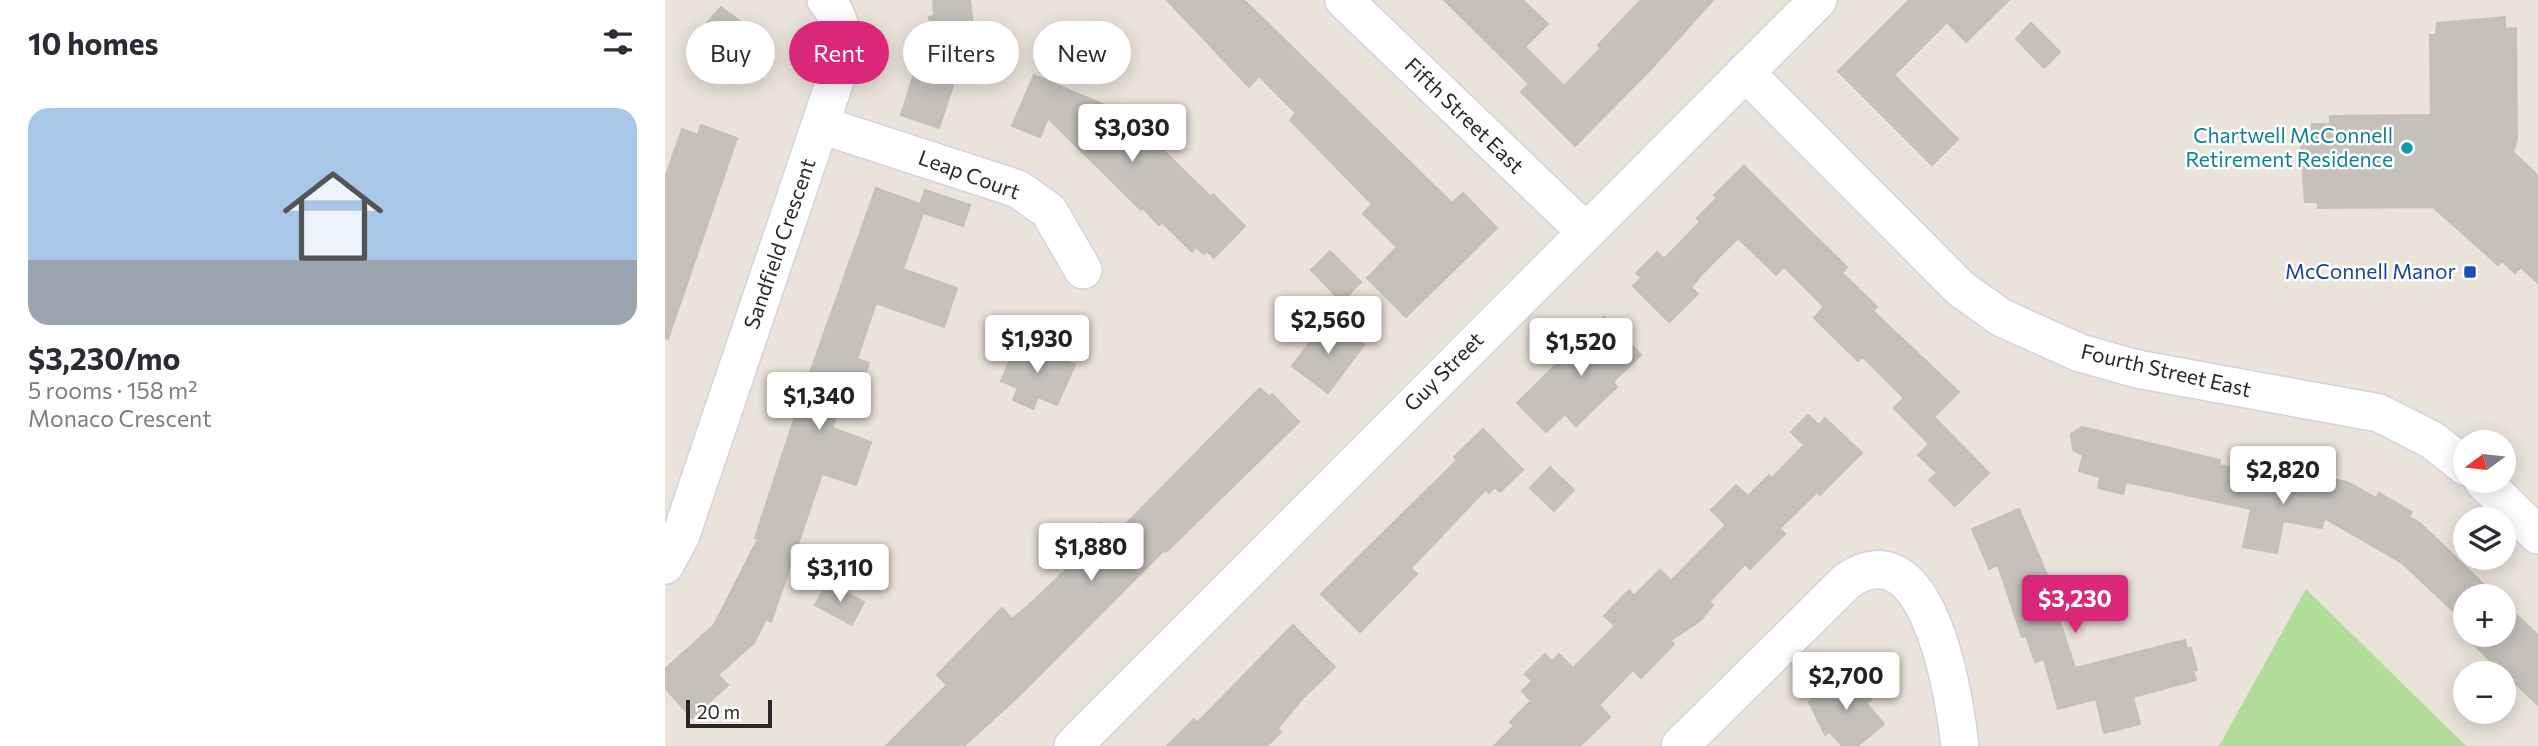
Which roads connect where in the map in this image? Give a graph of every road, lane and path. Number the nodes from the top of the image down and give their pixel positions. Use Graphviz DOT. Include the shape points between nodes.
graph roads {
  1 [pos="826,0"];
  2 [pos="1343,0"];
  3 [pos="1818,0"];
  4 [pos="1745,72"];
  5 [pos="821,125"];
  6 [pos="1585,231"];
  7 [pos="1083,270"];
  8 [pos="2453,456"];
  9 [pos="2496,494"];
  10 [pos="2538,535"];
  11 [pos="665,565"];
  12 [pos="1073,746"];
  13 [pos="1680,746"];
  14 [pos="1960,746"];
  1 -- 5 [label="street, Sandfield Crescent" via="836,14 843,46"];
  2 -- 6 [label="street, Fifth Street East"];
  3 -- 4 [label="street, Guy Street"];
  4 -- 6 [label="street, Guy Street"];
  4 -- 8 [label="street, Fourth Street East" via="1961,289 2002,318 2080,354 2137,369 2379,413 2433,440"];
  5 -- 7 [label="street, Leap Court" via="1018,189 1048,211"];
  5 -- 11 [label="street, Sandfield Crescent" via="681,535"];
  6 -- 12 [label="street, Guy Street"];
  9 -- 10 [label="street"];
  13 -- 14 [label="street" via="1847,581 1861,571 1878,568 1897,573 1906,582 1934,627 1949,669"];
}
